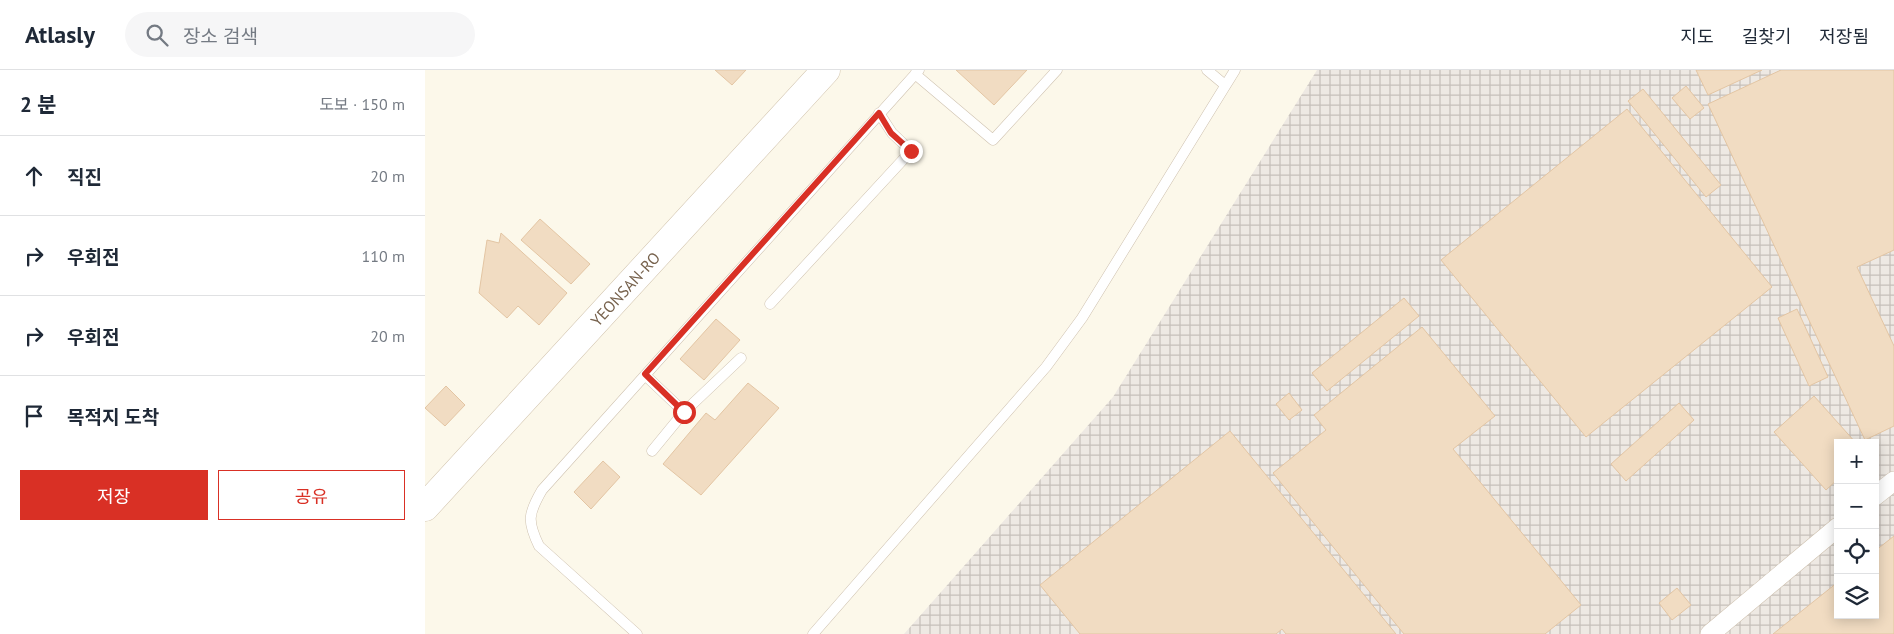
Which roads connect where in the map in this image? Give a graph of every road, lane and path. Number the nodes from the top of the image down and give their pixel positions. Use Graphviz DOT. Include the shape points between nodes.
graph roads {
  1 [pos="826,70"];
  2 [pos="1057,70"];
  3 [pos="1207,70"];
  4 [pos="1235,70"];
  5 [pos="917,72"];
  6 [pos="1225,85"];
  7 [pos="879,113"];
  8 [pos="771,304"];
  9 [pos="741,358"];
  10 [pos="645,374"];
  11 [pos="684,412"];
  12 [pos="652,451"];
  13 [pos="1894,481"];
  14 [pos="1879,493"];
  15 [pos="425,507"];
  16 [pos="1836,529"];
  17 [pos="637,634"];
  18 [pos="813,634"];
  19 [pos="1710,634"];
  1 -- 15 [label="main road, YEONSAN-RO"];
  2 -- 5 [label="lane" via="993,140"];
  3 -- 6 [label="lane"];
  4 -- 6 [label="lane"];
  5 -- 7 [label="lane"];
  6 -- 18 [label="lane" via="1082,318 1039,375"];
  7 -- 8 [label="lane" via="891,133 911,151"];
  7 -- 10 [label="lane"];
  9 -- 11 [label="lane"];
  10 -- 11 [label="lane"];
  10 -- 17 [label="lane" via="542,490 531,509 531,529 539,546"];
  11 -- 12 [label="lane"];
  13 -- 14 [label="street"];
  16 -- 19 [label="street"];
}
